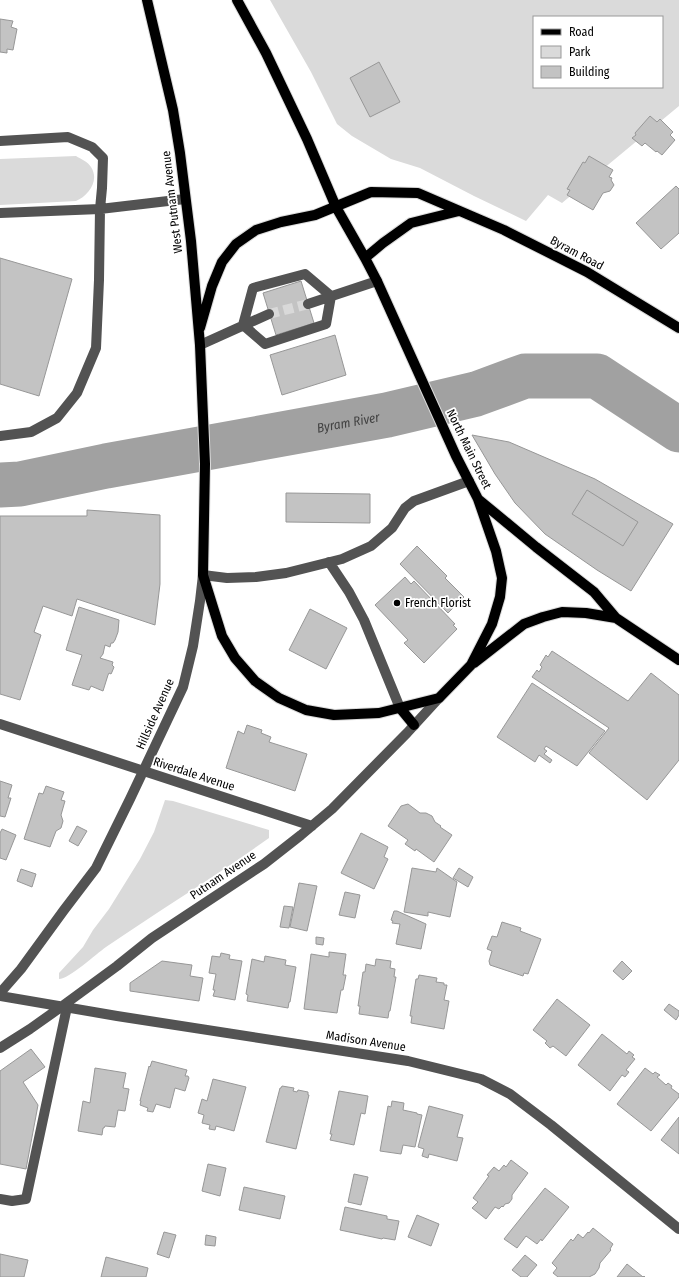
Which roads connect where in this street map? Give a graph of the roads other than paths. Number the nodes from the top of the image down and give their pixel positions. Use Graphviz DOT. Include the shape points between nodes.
graph roads {
  1 [pos="147,0"];
  2 [pos="237,0"];
  3 [pos="0,141"];
  4 [pos="186,199"];
  5 [pos="336,207"];
  6 [pos="100,208"];
  7 [pos="459,211"];
  8 [pos="0,213"];
  9 [pos="366,258"];
  10 [pos="377,281"];
  11 [pos="331,296"];
  12 [pos="308,304"];
  13 [pos="269,314"];
  14 [pos="243,325"];
  15 [pos="679,328"];
  16 [pos="199,333"];
  17 [pos="200,345"];
  18 [pos="202,403"];
  19 [pos="0,436"];
  20 [pos="469,481"];
  21 [pos="478,499"];
  22 [pos="329,562"];
  23 [pos="203,575"];
  24 [pos="616,618"];
  25 [pos="679,660"];
  26 [pos="471,665"];
  27 [pos="439,698"];
  28 [pos="400,708"];
  29 [pos="0,724"];
  30 [pos="414,725"];
  31 [pos="144,771"];
  32 [pos="312,826"];
  33 [pos="0,993"];
  34 [pos="0,996"];
  35 [pos="64,1007"];
  36 [pos="0,1048"];
  37 [pos="0,1199"];
  38 [pos="679,1229"];
  1 -- 4 [label="main road, West Putnam Avenue" via="173,110"];
  2 -- 5 [label="main road" via="266,53"];
  3 -- 6 [label="street" via="68,137 92,147 103,158"];
  4 -- 6 [label="street"];
  4 -- 16 [label="main road, West Putnam Avenue"];
  5 -- 7 [label="main road, Byram Road" via="371,192 418,193"];
  5 -- 9 [label="main road"];
  5 -- 16 [label="main road, Byram Road" via="256,230 236,244 222,262 212,286"];
  6 -- 8 [label="street"];
  6 -- 19 [label="street" via="96,348 77,393 57,418 31,432"];
  7 -- 9 [label="main road" via="411,223"];
  7 -- 15 [label="main road, Byram Road" via="504,230 587,272"];
  9 -- 10 [label="main road"];
  10 -- 11 [label="street"];
  10 -- 20 [label="main road, North Main Street"];
  11 -- 12 [label="street"];
  11 -- 14 [label="street" via="326,324 264,344"];
  11 -- 14 [label="street" via="304,274 253,288"];
  13 -- 14 [label="street"];
  14 -- 17 [label="street"];
  16 -- 17 [label="main road, West Putnam Avenue"];
  17 -- 18 [label="main road, West Putnam Avenue"];
  18 -- 23 [label="main road, Hillside Avenue" via="205,497"];
  20 -- 21 [label="main road, North Main Street"];
  20 -- 22 [label="street" via="414,501 405,508 392,528 370,546"];
  21 -- 24 [label="main road, North Main Street" via="594,592"];
  21 -- 26 [label="main road, Putnam Avenue" via="496,551 502,578 500,597 492,624"];
  22 -- 23 [label="street" via="286,573 256,577 227,578"];
  22 -- 28 [label="street" via="364,620"];
  23 -- 28 [label="main road" via="222,636 235,658 255,681 279,698 306,710 334,715 379,713"];
  23 -- 31 [label="street, Hillside Avenue" via="193,646 183,687"];
  24 -- 25 [label="main road, North Main Street"];
  24 -- 26 [label="main road, North Main Street" via="562,612 543,617 524,624"];
  26 -- 27 [label="main road, Putnam Avenue"];
  27 -- 28 [label="main road"];
  27 -- 30 [label="street, Putnam Avenue"];
  28 -- 30 [label="main road"];
  29 -- 31 [label="street, Riverdale Avenue"];
  30 -- 32 [label="street, Putnam Avenue"];
  31 -- 32 [label="street, Riverdale Avenue"];
  31 -- 33 [label="street, Hillside Avenue" via="96,868 21,969"];
  32 -- 35 [label="street, Putnam Avenue" via="264,864 152,938"];
  34 -- 35 [label="street, Madison Avenue"];
  35 -- 36 [label="street, Putnam Avenue"];
  35 -- 37 [label="street" via="26,1199"];
  35 -- 38 [label="street, Madison Avenue" via="408,1061 481,1079 510,1094 551,1125"];
}
